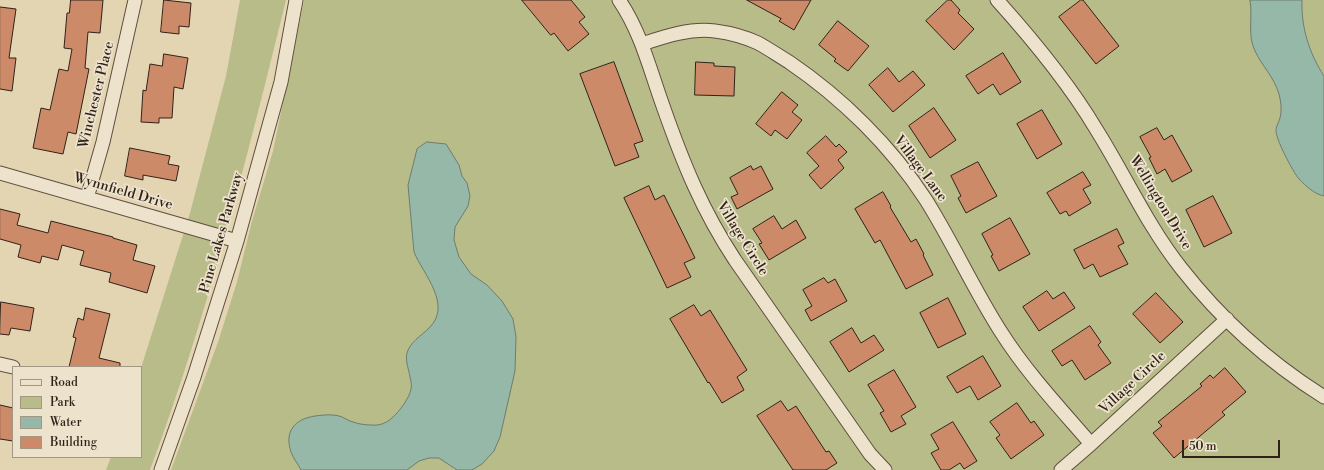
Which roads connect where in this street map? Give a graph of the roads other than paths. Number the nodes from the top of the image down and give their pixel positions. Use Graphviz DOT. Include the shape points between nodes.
graph roads {
  1 [pos="135,0"];
  2 [pos="296,0"];
  3 [pos="619,0"];
  4 [pos="997,0"];
  5 [pos="642,44"];
  6 [pos="0,173"];
  7 [pos="88,198"];
  8 [pos="237,241"];
  9 [pos="1226,319"];
  10 [pos="0,364"];
  11 [pos="12,367"];
  12 [pos="1324,397"];
  13 [pos="1091,444"];
  14 [pos="161,470"];
  15 [pos="885,470"];
  16 [pos="1061,470"];
  1 -- 7 [label="street, Winchester Place"];
  2 -- 8 [label="street, Pine Lakes Parkway" via="281,82"];
  3 -- 5 [label="street, Village Circle"];
  4 -- 9 [label="street, Wellington Drive" via="1066,83 1163,244 1193,283"];
  5 -- 13 [label="street, Village Lane" via="698,30 737,35 758,43 776,54 810,77 844,106 883,145 915,184 945,231 983,303 1003,334 1042,388"];
  5 -- 15 [label="street, Village Circle" via="682,160 717,232 870,454"];
  6 -- 7 [label="street, Wynnfield Drive"];
  7 -- 8 [label="street, Wynnfield Drive"];
  8 -- 14 [label="street, Pine Lakes Parkway"];
  9 -- 12 [label="street, Wellington Drive" via="1290,374"];
  9 -- 13 [label="street, Village Circle"];
  10 -- 11 [label="street"];
  13 -- 16 [label="street, Village Circle"];
}
